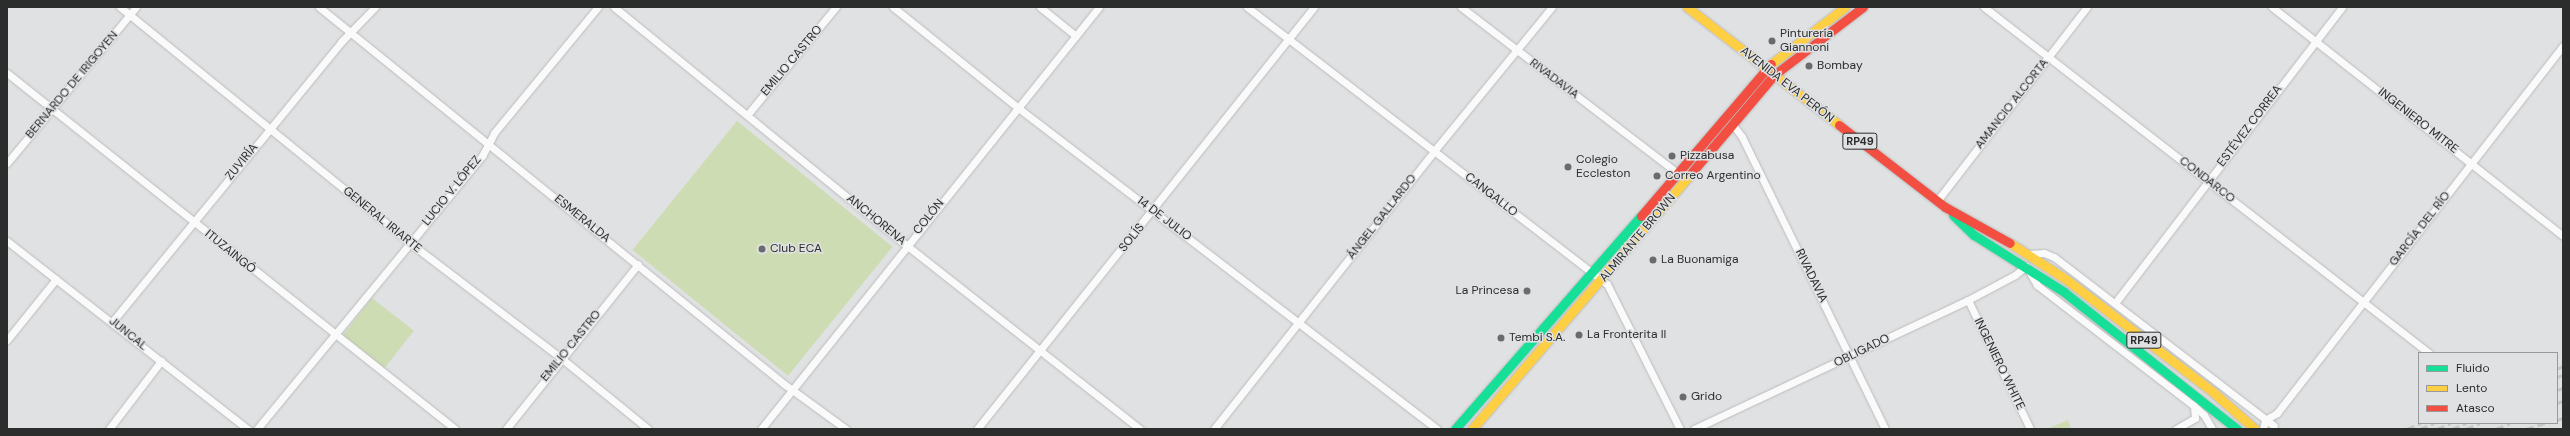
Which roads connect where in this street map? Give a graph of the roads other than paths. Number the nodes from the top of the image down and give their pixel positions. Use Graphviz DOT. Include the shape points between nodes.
graph roads {
  1 [pos="120,7"];
  2 [pos="136,7"];
  3 [pos="319,7"];
  4 [pos="375,7"];
  5 [pos="598,7"];
  6 [pos="614,7"];
  7 [pos="836,7"];
  8 [pos="894,7"];
  9 [pos="1040,7"];
  10 [pos="1100,7"];
  11 [pos="1247,7"];
  12 [pos="1314,7"];
  13 [pos="1461,7"];
  14 [pos="1552,7"];
  15 [pos="1687,7"];
  16 [pos="1845,7"];
  17 [pos="1864,7"];
  18 [pos="1984,7"];
  19 [pos="2087,7"];
  20 [pos="2272,7"];
  21 [pos="2342,7"];
  22 [pos="130,15"];
  23 [pos="350,33"];
  24 [pos="1076,36"];
  25 [pos="1288,38"];
  26 [pos="2315,41"];
  27 [pos="2563,46"];
  28 [pos="1517,50"];
  29 [pos="2047,58"];
  30 [pos="1766,69"];
  31 [pos="7,73"];
  32 [pos="1774,75"];
  33 [pos="1017,107"];
  34 [pos="52,110"];
  35 [pos="748,114"];
  36 [pos="1733,125"];
  37 [pos="269,129"];
  38 [pos="488,144"];
  39 [pos="1434,152"];
  40 [pos="7,163"];
  41 [pos="2472,163"];
  42 [pos="1677,172"];
  43 [pos="1686,180"];
  44 [pos="2209,181"];
  45 [pos="1937,201"];
  46 [pos="1945,207"];
  47 [pos="1153,211"];
  48 [pos="192,222"];
  49 [pos="2563,236"];
  50 [pos="7,241"];
  51 [pos="410,243"];
  52 [pos="906,245"];
  53 [pos="2031,254"];
  54 [pos="638,264"];
  55 [pos="2026,266"];
  56 [pos="1592,274"];
  57 [pos="56,279"];
  58 [pos="1602,280"];
  59 [pos="1968,300"];
  60 [pos="2364,302"];
  61 [pos="2115,303"];
  62 [pos="112,322"];
  63 [pos="1300,322"];
  64 [pos="334,336"];
  65 [pos="7,340"];
  66 [pos="1041,349"];
  67 [pos="2428,352"];
  68 [pos="1850,357"];
  69 [pos="561,358"];
  70 [pos="161,361"];
  71 [pos="792,389"];
  72 [pos="2193,405"];
  73 [pos="2277,413"];
  74 [pos="2261,426"];
  75 [pos="2274,428"];
  76 [pos="109,429"];
  77 [pos="248,429"];
  78 [pos="257,429"];
  79 [pos="455,429"];
  80 [pos="506,429"];
  81 [pos="648,429"];
  82 [pos="761,429"];
  83 [pos="846,429"];
  84 [pos="977,429"];
  85 [pos="1140,429"];
  86 [pos="1214,429"];
  87 [pos="1437,429"];
  88 [pos="1455,429"];
  89 [pos="1472,429"];
  90 [pos="1680,429"];
  91 [pos="1694,429"];
  92 [pos="1885,429"];
  93 [pos="2030,429"];
  94 [pos="2176,429"];
  95 [pos="2212,429"];
  96 [pos="2237,429"];
  1 -- 22 [label="street, GENERAL IRIARTE"];
  2 -- 22 [label="street, BERNARDO DE IRIGOYEN"];
  3 -- 23 [label="street, ESMERALDA"];
  4 -- 23 [label="street, ZUVIRÍA"];
  5 -- 38 [label="street, LUCIO V. LÓPEZ" via="494,133"];
  6 -- 35 [label="street, ANCHORENA"];
  7 -- 35 [label="street, EMILIO CASTRO"];
  8 -- 33 [label="street, 14 DE JULIO"];
  9 -- 24 [label="street"];
  10 -- 24 [label="street, COLÓN"];
  11 -- 25 [label="street, CANGALLO"];
  12 -- 25 [label="street, SOLÍS"];
  13 -- 28 [label="street, RIVADAVIA"];
  14 -- 28 [label="street, ÁNGEL GALLARDO"];
  15 -- 30 [label="main road, AVENIDA EVA PERÓN / RP49"];
  16 -- 30 [label="main road, ALMIRANTE BROWN"];
  17 -- 32 [label="main road, ALMIRANTE BROWN"];
  18 -- 29 [label="street, CONDARCO"];
  19 -- 29 [label="street, AMANCIO ALCORTA"];
  20 -- 26 [label="street, INGENIERO MITRE"];
  21 -- 26 [label="street, ESTÉVEZ CORREA"];
  22 -- 34 [label="street, BERNARDO DE IRIGOYEN"];
  22 -- 37 [label="street, GENERAL IRIARTE"];
  23 -- 37 [label="street, ZUVIRÍA"];
  23 -- 38 [label="street, ESMERALDA"];
  24 -- 33 [label="street, COLÓN"];
  25 -- 39 [label="street, CANGALLO"];
  25 -- 47 [label="street, SOLÍS"];
  26 -- 41 [label="street, INGENIERO MITRE"];
  26 -- 44 [label="street, ESTÉVEZ CORREA"];
  27 -- 41 [label="street, GARCÍA DEL RÍO"];
  28 -- 39 [label="street, ÁNGEL GALLARDO"];
  28 -- 42 [label="street, RIVADAVIA"];
  29 -- 44 [label="street, CONDARCO"];
  29 -- 45 [label="street, AMANCIO ALCORTA"];
  30 -- 32 [label="main road, AVENIDA EVA PERÓN / RP49"];
  30 -- 42 [label="main road, ALMIRANTE BROWN"];
  31 -- 34 [label="street, ITUZAINGÓ"];
  32 -- 36 [label="main road, ALMIRANTE BROWN"];
  32 -- 45 [label="main road, AVENIDA EVA PERÓN / RP49"];
  33 -- 47 [label="street, 14 DE JULIO"];
  33 -- 52 [label="street, COLÓN"];
  34 -- 40 [label="street, BERNARDO DE IRIGOYEN"];
  34 -- 48 [label="street, ITUZAINGÓ"];
  35 -- 52 [label="street, ANCHORENA"];
  36 -- 43 [label="main road, ALMIRANTE BROWN"];
  36 -- 68 [label="street, RIVADAVIA" via="1745,144"];
  37 -- 48 [label="street, ZUVIRÍA"];
  37 -- 51 [label="street, GENERAL IRIARTE"];
  38 -- 51 [label="street, LUCIO V. LÓPEZ" via="482,156"];
  38 -- 54 [label="street, ESMERALDA"];
  39 -- 56 [label="street, CANGALLO"];
  39 -- 63 [label="street, ÁNGEL GALLARDO"];
  41 -- 49 [label="street, INGENIERO MITRE"];
  41 -- 60 [label="street, GARCÍA DEL RÍO"];
  42 -- 43 [label="street, RIVADAVIA"];
  42 -- 56 [label="main road, ALMIRANTE BROWN"];
  43 -- 58 [label="main road, ALMIRANTE BROWN"];
  44 -- 60 [label="street, CONDARCO"];
  44 -- 61 [label="street, ESTÉVEZ CORREA"];
  45 -- 46 [label="main road, AVENIDA EVA PERÓN / RP49"];
  46 -- 53 [label="main road, RP49"];
  46 -- 55 [label="main road, RP49" via="1974,235"];
  47 -- 63 [label="street, 14 DE JULIO"];
  47 -- 66 [label="street, SOLÍS"];
  48 -- 62 [label="street, ZUVIRÍA"];
  48 -- 64 [label="street, ITUZAINGÓ"];
  50 -- 57 [label="street, JUNCAL"];
  51 -- 64 [label="street, LUCIO V. LÓPEZ"];
  51 -- 69 [label="street, GENERAL IRIARTE"];
  52 -- 66 [label="street, ANCHORENA"];
  52 -- 71 [label="street, COLÓN"];
  53 -- 61 [label="street" via="2044,253 2054,256"];
  53 -- 74 [label="main road, RP49" via="2208,389"];
  54 -- 69 [label="street, EMILIO CASTRO"];
  54 -- 71 [label="street, ESMERALDA"];
  55 -- 59 [label="street, OBLIGADO" via="2015,275"];
  55 -- 72 [label="street" via="2037,285"];
  55 -- 96 [label="main road, RP49" via="2064,292"];
  56 -- 58 [label="street, CANGALLO"];
  56 -- 88 [label="main road, ALMIRANTE BROWN"];
  57 -- 62 [label="street, JUNCAL"];
  57 -- 65 [label="street"];
  58 -- 89 [label="main road, ALMIRANTE BROWN"];
  58 -- 90 [label="street, CANGALLO" via="1612,292"];
  59 -- 68 [label="street, OBLIGADO"];
  59 -- 93 [label="street, INGENIERO WHITE"];
  60 -- 67 [label="street, CONDARCO"];
  60 -- 73 [label="street, GARCÍA DEL RÍO"];
  61 -- 74 [label="street"];
  62 -- 70 [label="street, JUNCAL"];
  63 -- 86 [label="street, ÁNGEL GALLARDO"];
  63 -- 87 [label="street, 14 DE JULIO"];
  64 -- 78 [label="street, LUCIO V. LÓPEZ"];
  64 -- 79 [label="street, ITUZAINGÓ"];
  66 -- 84 [label="street, SOLÍS"];
  66 -- 85 [label="street, ANCHORENA"];
  68 -- 91 [label="street, OBLIGADO"];
  68 -- 92 [label="street, RIVADAVIA"];
  69 -- 80 [label="street, EMILIO CASTRO"];
  69 -- 81 [label="street, GENERAL IRIARTE"];
  70 -- 76 [label="street"];
  70 -- 77 [label="street, JUNCAL"];
  71 -- 82 [label="street, COLÓN"];
  71 -- 83 [label="street, ESMERALDA"];
  72 -- 94 [label="street" via="2195,418"];
  72 -- 95 [label="street" via="2208,420"];
  73 -- 74 [label="street, GARCÍA DEL RÍO"];
  73 -- 75 [label="street, GARCÍA DEL RÍO"];
  74 -- 75 [label="street"];
}
